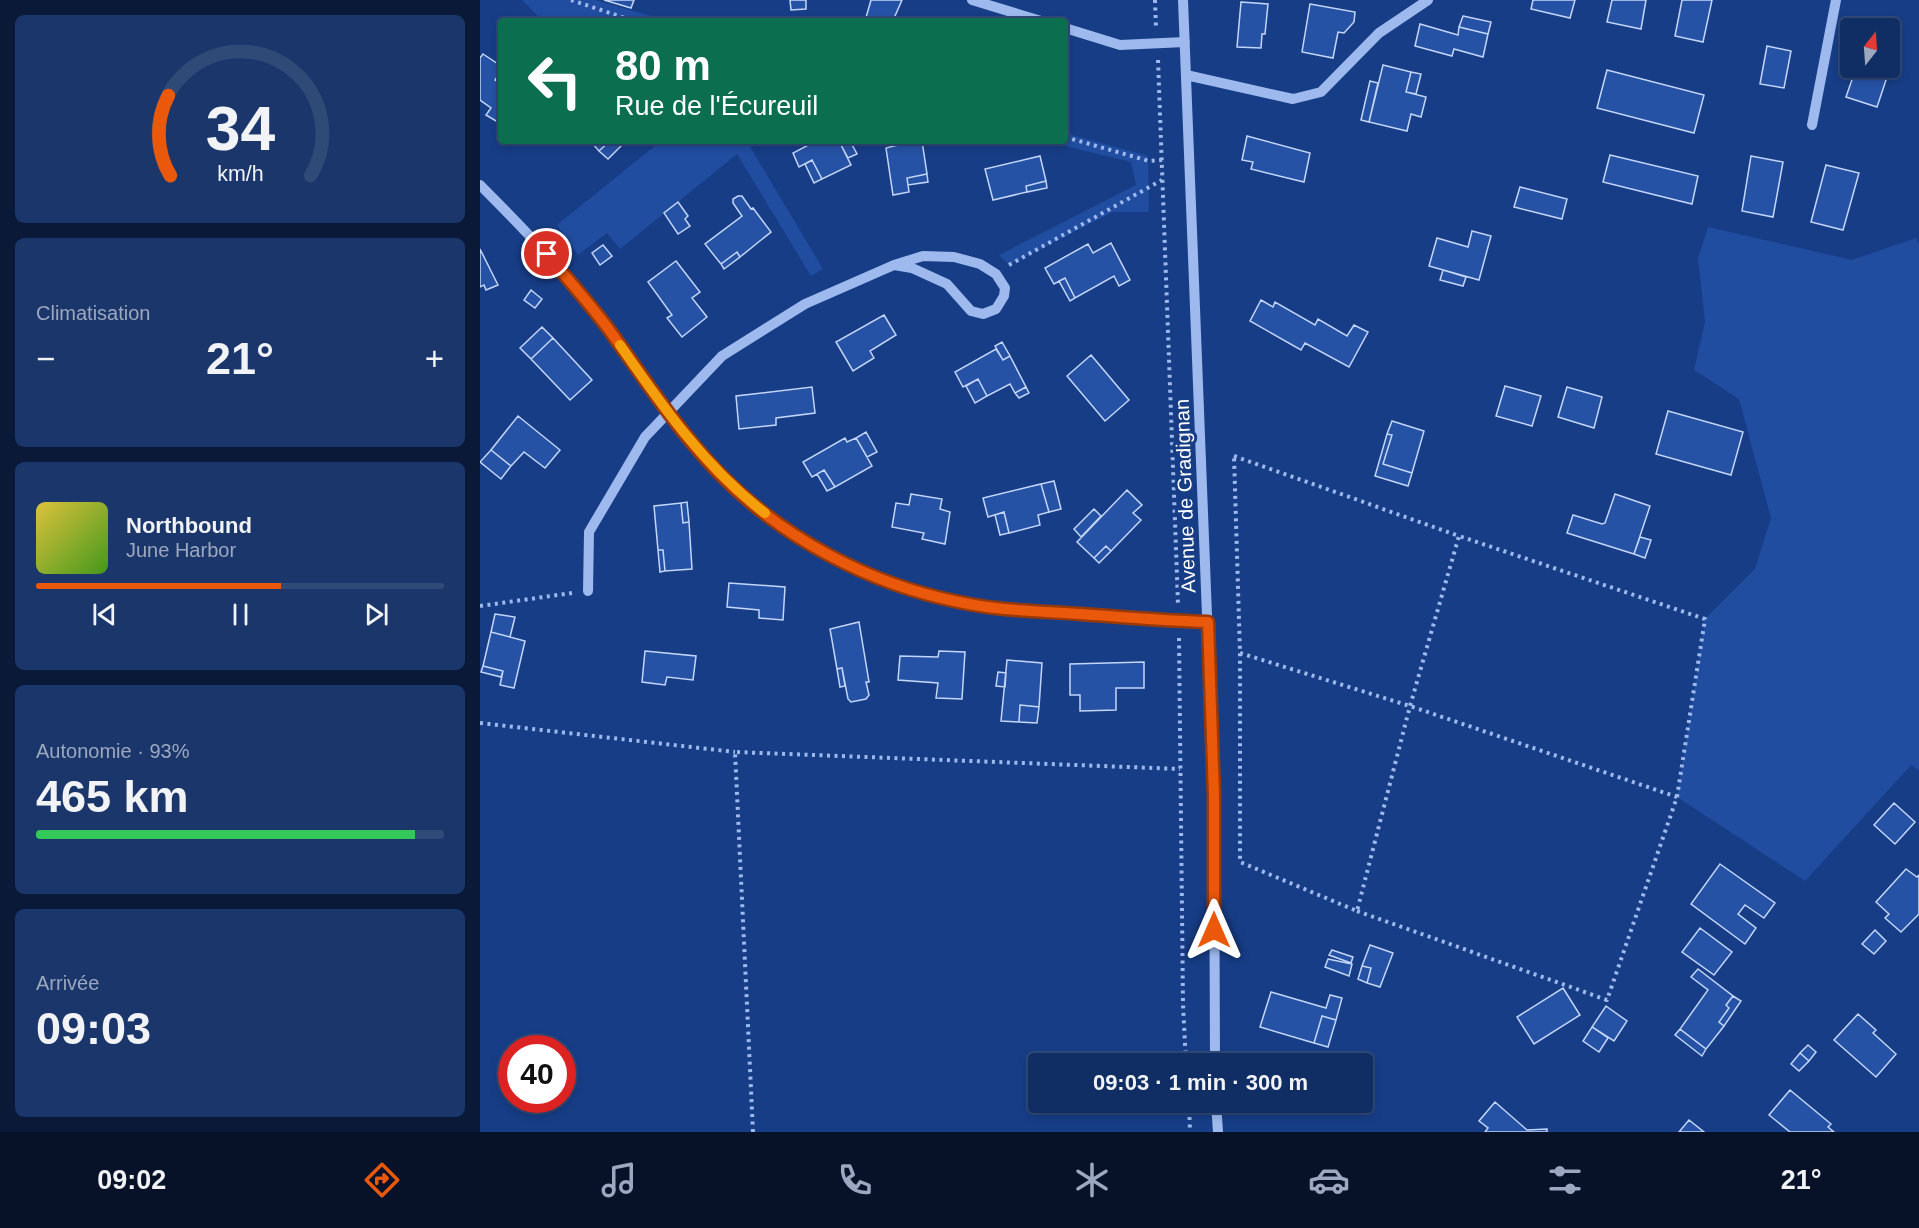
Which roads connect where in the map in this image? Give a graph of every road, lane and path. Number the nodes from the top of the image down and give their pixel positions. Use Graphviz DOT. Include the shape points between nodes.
graph roads {
  1 [pos="571,0"];
  2 [pos="972,0"];
  3 [pos="1155,0"];
  4 [pos="1183,0"];
  5 [pos="1428,0"];
  6 [pos="1836,0"];
  7 [pos="625,18"];
  8 [pos="1031,18"];
  9 [pos="1068,29"];
  10 [pos="1185,42"];
  11 [pos="1157,43"];
  12 [pos="1186,75"];
  13 [pos="1812,125"];
  14 [pos="1068,139"];
  15 [pos="1162,160"];
  16 [pos="1162,180"];
  17 [pos="480,185"];
  18 [pos="894,265"];
  19 [pos="996,274"];
  20 [pos="667,413"];
  21 [pos="1459,536"];
  22 [pos="588,591"];
  23 [pos="480,606"];
  24 [pos="1179,621"];
  25 [pos="1208,622"];
  26 [pos="1239,654"];
  27 [pos="1410,706"];
  28 [pos="480,723"];
  29 [pos="735,752"];
  30 [pos="1180,769"];
  31 [pos="1677,797"];
  32 [pos="1357,911"];
  33 [pos="1185,1053"];
  34 [pos="1215,1053"];
  35 [pos="1189,1113"];
  36 [pos="1217,1113"];
  37 [pos="753,1132"];
  38 [pos="1190,1132"];
  39 [pos="1218,1132"];
  1 -- 7 [label="path"];
  2 -- 8 [label="street"];
  3 -- 11 [label="path"];
  4 -- 10 [label="street, Avenue de Gradignan"];
  5 -- 12 [label="street" via="1379,33 1321,92 1293,99"];
  6 -- 13 [label="street"];
  9 -- 11 [label="street" via="1120,45"];
  10 -- 11 [label="street"];
  10 -- 12 [label="street, Avenue de Gradignan"];
  11 -- 15 [label="path"];
  12 -- 25 [label="street, Avenue de Gradignan"];
  14 -- 15 [label="path" via="1149,161"];
  15 -- 16 [label="path"];
  16 -- 19 [label="path"];
  16 -- 24 [label="path"];
  17 -- 20 [label="street" via="536,240 609,330"];
  18 -- 19 [label="street" via="923,256 954,257 980,264"];
  18 -- 19 [label="street" via="912,268 947,284 971,310 983,314 996,309 1004,296 1005,288"];
  18 -- 20 [label="street" via="805,304 722,356"];
  20 -- 22 [label="street" via="645,437 589,532"];
  20 -- 24 [label="street" via="719,473 754,505 819,549 881,579 919,592 989,607"];
  21 -- 26 [label="path" via="1234,456"];
  21 -- 27 [label="path"];
  21 -- 31 [label="path" via="1705,619"];
  22 -- 23 [label="path"];
  24 -- 25 [label="street"];
  24 -- 30 [label="path"];
  25 -- 34 [label="street, Avenue de Gradignan" via="1214,795"];
  26 -- 27 [label="path"];
  26 -- 32 [label="path" via="1240,862"];
  27 -- 31 [label="path"];
  27 -- 32 [label="path"];
  28 -- 29 [label="path"];
  29 -- 30 [label="path"];
  29 -- 37 [label="path"];
  30 -- 33 [label="path"];
  31 -- 32 [label="path" via="1607,1000"];
  35 -- 38 [label="path"];
  36 -- 39 [label="street"];
}
